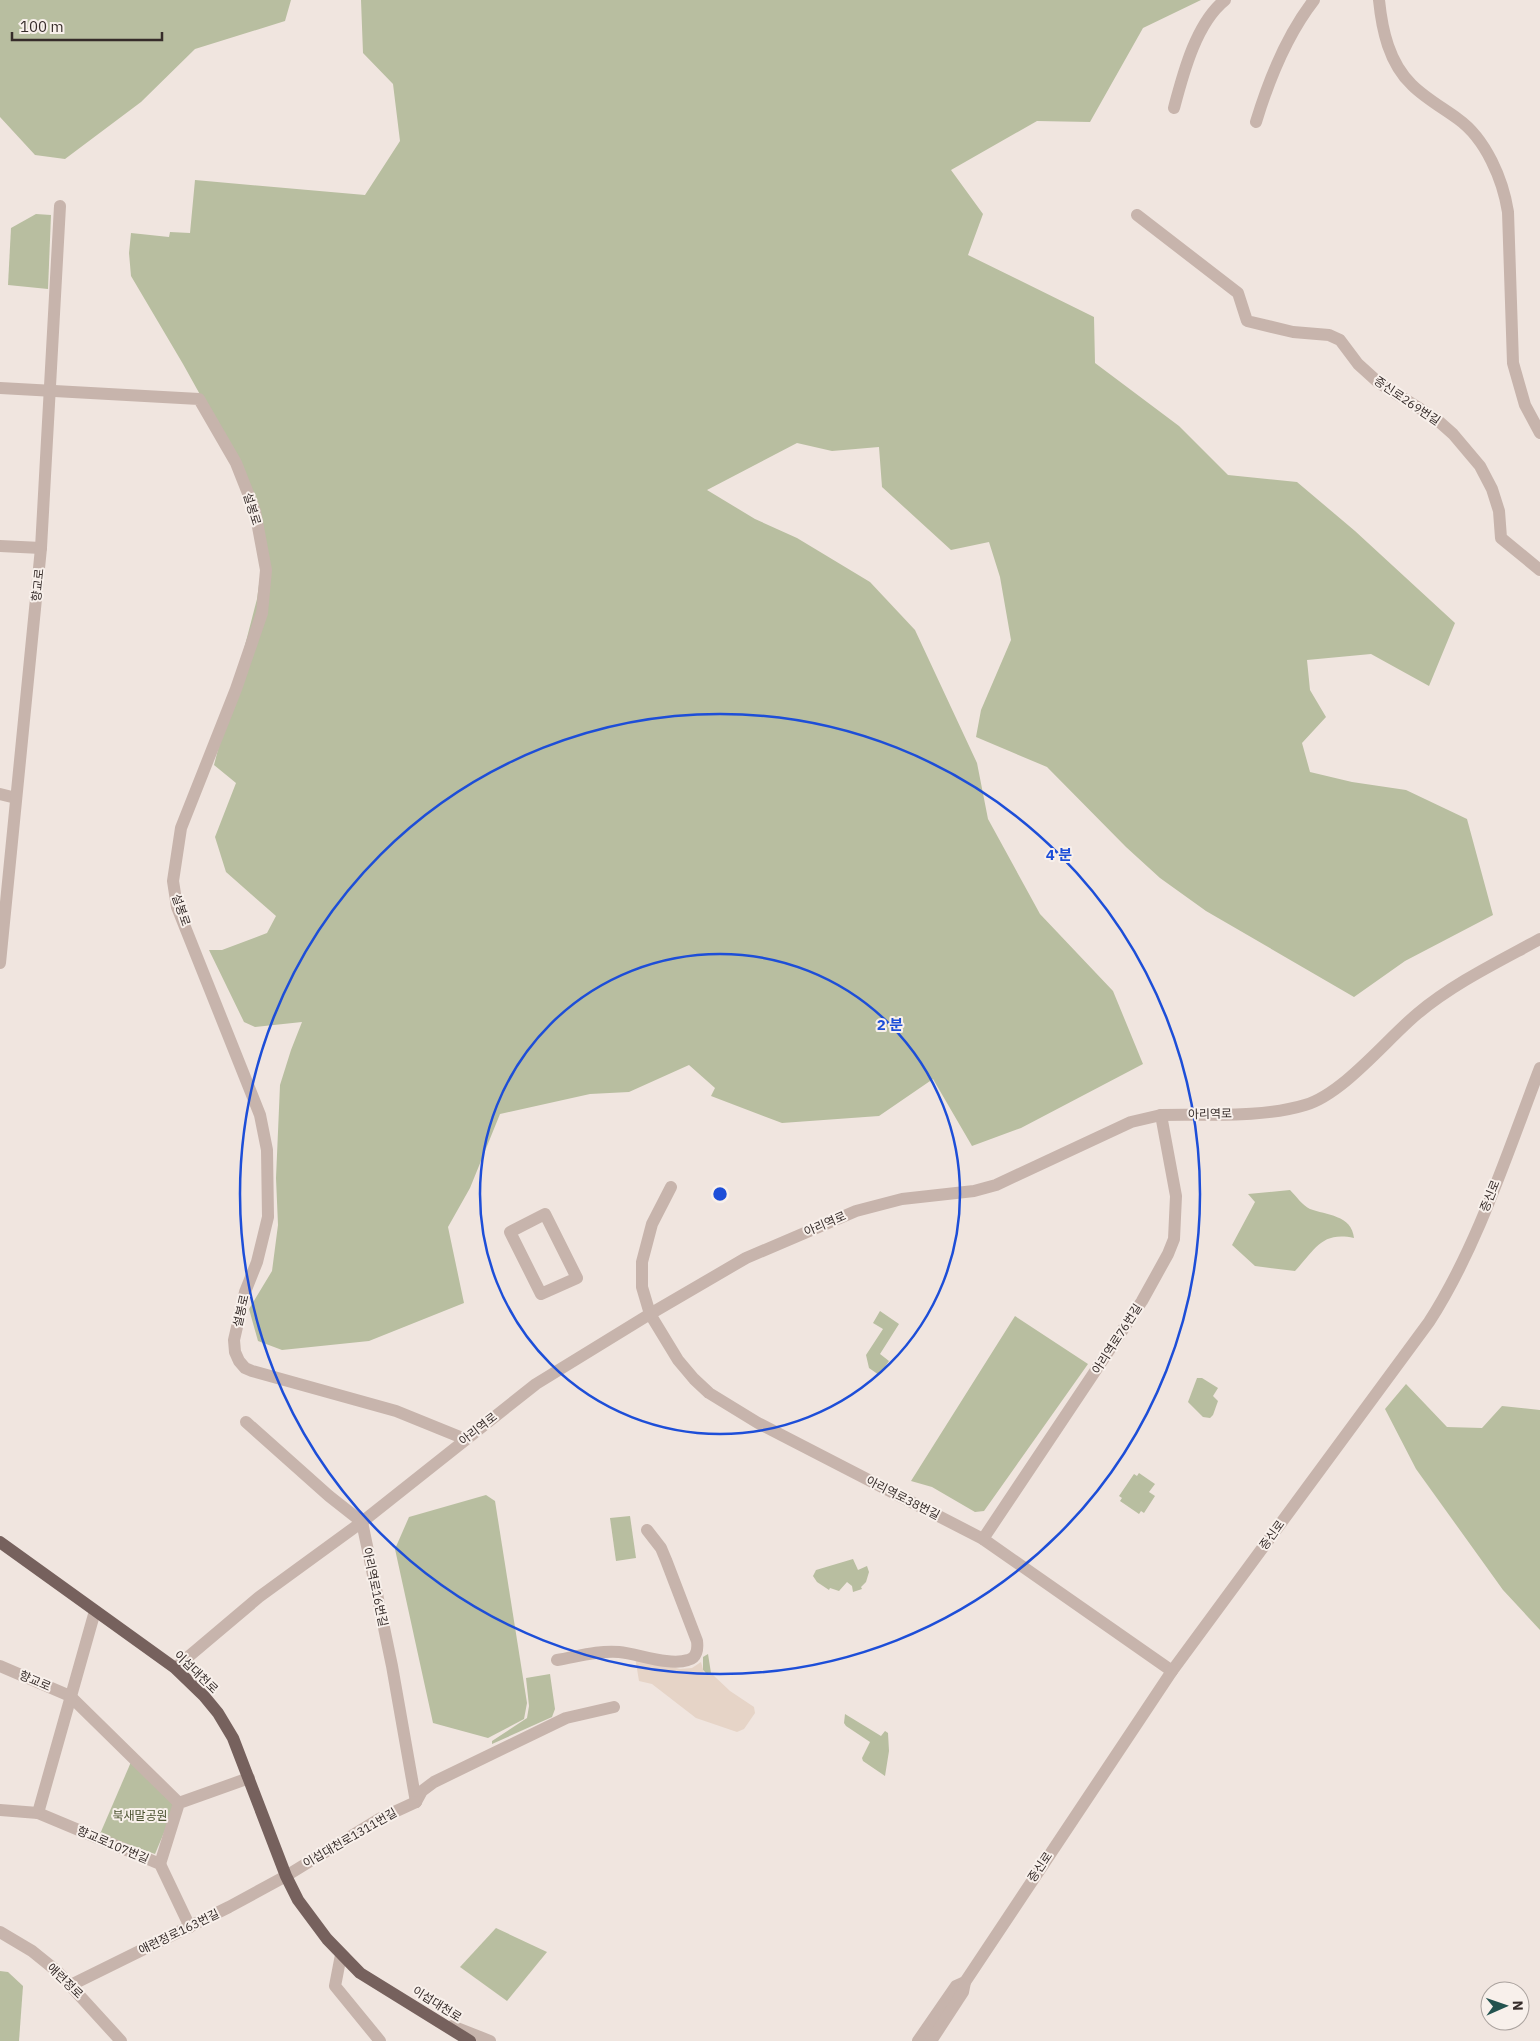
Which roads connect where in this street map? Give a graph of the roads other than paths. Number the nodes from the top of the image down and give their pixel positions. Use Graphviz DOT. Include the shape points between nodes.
graph roads {
  1 [pos="1225,0"];
  2 [pos="1314,0"];
  3 [pos="1379,0"];
  4 [pos="1174,108"];
  5 [pos="1256,122"];
  6 [pos="60,206"];
  7 [pos="1136,215"];
  8 [pos="0,388"];
  9 [pos="51,391"];
  10 [pos="1540,433"];
  11 [pos="0,546"];
  12 [pos="41,548"];
  13 [pos="1540,570"];
  14 [pos="0,794"];
  15 [pos="16,798"];
  16 [pos="1540,939"];
  17 [pos="0,963"];
  18 [pos="1540,1068"];
  19 [pos="1162,1115"];
  20 [pos="671,1187"];
  21 [pos="545,1214"];
  22 [pos="650,1314"];
  23 [pos="246,1422"];
  24 [pos="465,1439"];
  25 [pos="362,1522"];
  26 [pos="647,1530"];
  27 [pos="983,1539"];
  28 [pos="0,1542"];
  29 [pos="95,1611"];
  30 [pos="557,1660"];
  31 [pos="0,1666"];
  32 [pos="175,1668"];
  33 [pos="1172,1670"];
  34 [pos="70,1696"];
  35 [pos="614,1707"];
  36 [pos="248,1778"];
  37 [pos="416,1802"];
  38 [pos="179,1803"];
  39 [pos="0,1810"];
  40 [pos="38,1813"];
  41 [pos="160,1864"];
  42 [pos="286,1876"];
  43 [pos="190,1927"];
  44 [pos="0,1932"];
  45 [pos="341,1955"];
  46 [pos="965,1982"];
  47 [pos="71,1986"];
  48 [pos="440,2022"];
  49 [pos="121,2041"];
  50 [pos="380,2041"];
  51 [pos="470,2041"];
  52 [pos="490,2041"];
  53 [pos="918,2041"];
  54 [pos="931,2041"];
  1 -- 4 [label="street" via="1210,14 1202,28"];
  2 -- 5 [label="street" via="1278,60"];
  3 -- 10 [label="street" via="1392,57 1401,71 1411,84 1460,120 1474,135 1488,154 1505,191 1513,363 1525,405"];
  6 -- 9 [label="street, 향교로"];
  7 -- 13 [label="street, 증신로269번길" via="1238,293 1247,321 1340,340 1378,383 1435,418 1480,466 1499,511 1501,538"];
  8 -- 9 [label="street, 설봉로"];
  9 -- 12 [label="street, 향교로"];
  9 -- 24 [label="street, 설봉로" via="199,399 236,463 255,511 266,570 262,613 181,828 173,881 178,907 260,1115 267,1150 268,1217 257,1262 245,1292 234,1340 235,1352 245,1368 252,1371 396,1411"];
  11 -- 12 [label="street"];
  12 -- 15 [label="street, 향교로"];
  14 -- 15 [label="street"];
  15 -- 17 [label="street, 향교로"];
  16 -- 19 [label="street, 아리역로" via="1440,997 1325,1097 1307,1105 1265,1112"];
  18 -- 33 [label="street, 증신로" via="1485,1210 1445,1297"];
  19 -- 22 [label="street, 아리역로" via="1131,1122 996,1185 974,1191 902,1199 856,1211 746,1258"];
  19 -- 27 [label="street, 아리역로76번길" via="1176,1196 1174,1239 1168,1254 1137,1309"];
  20 -- 22 [label="street, 아리역로38번길" via="652,1224 642,1262 642,1287"];
  21 -- 21 [label="street" via="578,1278 541,1294 510,1232"];
  22 -- 24 [label="street, 아리역로" via="536,1384"];
  22 -- 27 [label="street, 아리역로38번길" via="678,1360 694,1379 721,1401"];
  23 -- 25 [label="street"];
  24 -- 25 [label="street, 아리역로"];
  25 -- 32 [label="street, 아리역로" via="259,1597"];
  25 -- 37 [label="street, 아리역로16번길"];
  26 -- 30 [label="street" via="661,1548 697,1641 695,1656 686,1661 674,1661 612,1651"];
  27 -- 33 [label="street, 아리역로38번길"];
  28 -- 29 [label="main road, 이섭대천로"];
  29 -- 32 [label="main road, 이섭대천로"];
  29 -- 34 [label="street"];
  31 -- 34 [label="street, 향교로"];
  32 -- 36 [label="main road, 이섭대천로" via="204,1696 227,1726"];
  33 -- 46 [label="street, 증신로"];
  34 -- 38 [label="street"];
  34 -- 40 [label="street"];
  35 -- 37 [label="street" via="560,1721 434,1782 422,1790"];
  36 -- 38 [label="street"];
  36 -- 42 [label="main road, 이섭대천로"];
  37 -- 42 [label="street, 이섭대천로1311번길" via="379,1819"];
  38 -- 41 [label="street"];
  39 -- 40 [label="street, 향교로107번길"];
  40 -- 41 [label="street, 향교로107번길"];
  41 -- 43 [label="street, 향교로107번길"];
  42 -- 43 [label="street, 애련정로163번길"];
  42 -- 45 [label="main road, 이섭대천로" via="306,1912"];
  43 -- 47 [label="street, 애련정로163번길"];
  44 -- 47 [label="street, 애련정로" via="32,1951"];
  45 -- 48 [label="main road, 이섭대천로" via="360,1973"];
  45 -- 50 [label="street" via="335,1986"];
  46 -- 53 [label="street, 증신로" via="956,1986"];
  46 -- 54 [label="street, 증신로" via="963,1992"];
  47 -- 49 [label="street, 애련정로"];
  48 -- 51 [label="main road, 이섭대천로"];
  48 -- 52 [label="street"];
}
